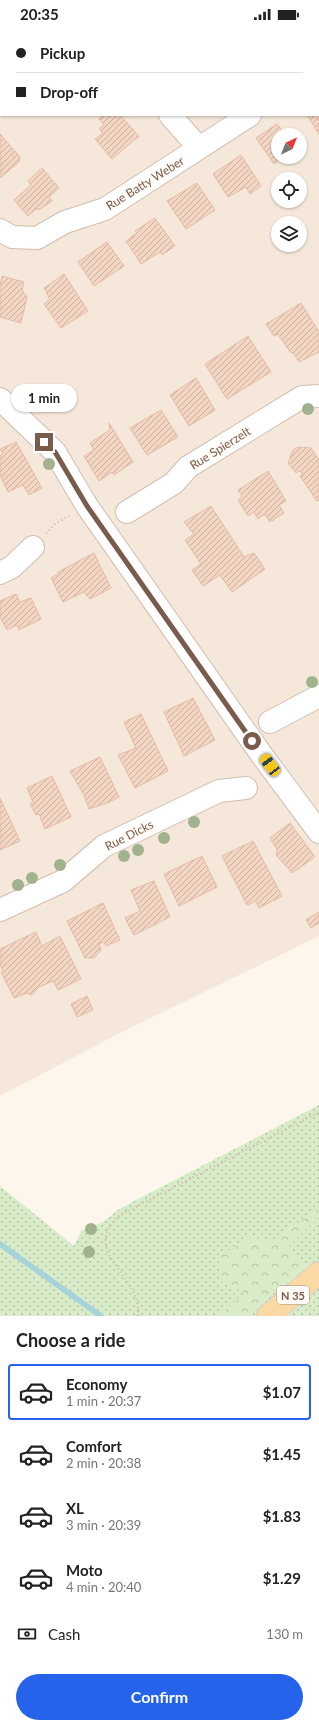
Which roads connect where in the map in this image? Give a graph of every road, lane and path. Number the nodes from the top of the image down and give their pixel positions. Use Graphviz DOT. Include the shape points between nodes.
graph roads {
  1 [pos="171,116"];
  2 [pos="248,116"];
  3 [pos="199,148"];
  4 [pos="0,230"];
  5 [pos="319,396"];
  6 [pos="0,399"];
  7 [pos="87,506"];
  8 [pos="127,512"];
  9 [pos="33,547"];
  10 [pos="0,573"];
  11 [pos="319,696"];
  12 [pos="270,722"];
  13 [pos="246,788"];
  14 [pos="319,832"];
  15 [pos="0,910"];
  16 [pos="319,1112"];
  17 [pos="319,1273"];
  18 [pos="138,1316"];
  19 [pos="268,1316"];
  1 -- 3 [label="street, Rue Batty Weber"];
  2 -- 3 [label="street, Rue Batty Weber"];
  3 -- 4 [label="street, Rue Batty Weber" via="105,209 65,222 37,238 12,237"];
  5 -- 8 [label="street, Rue Spierzelt" via="302,397 188,467 174,483"];
  6 -- 7 [label="street" via="55,452"];
  7 -- 9 [label="path" via="55,524"];
  7 -- 14 [label="street" via="261,754"];
  9 -- 10 [label="street" via="12,567"];
  11 -- 12 [label="street"];
  13 -- 15 [label="street, Rue Dicks" via="219,792 104,846 62,881"];
  16 -- 18 [label="path" via="126,1212 112,1223 106,1239 108,1256 132,1286 139,1305"];
  17 -- 19 [label="main road, N 35"];
}
